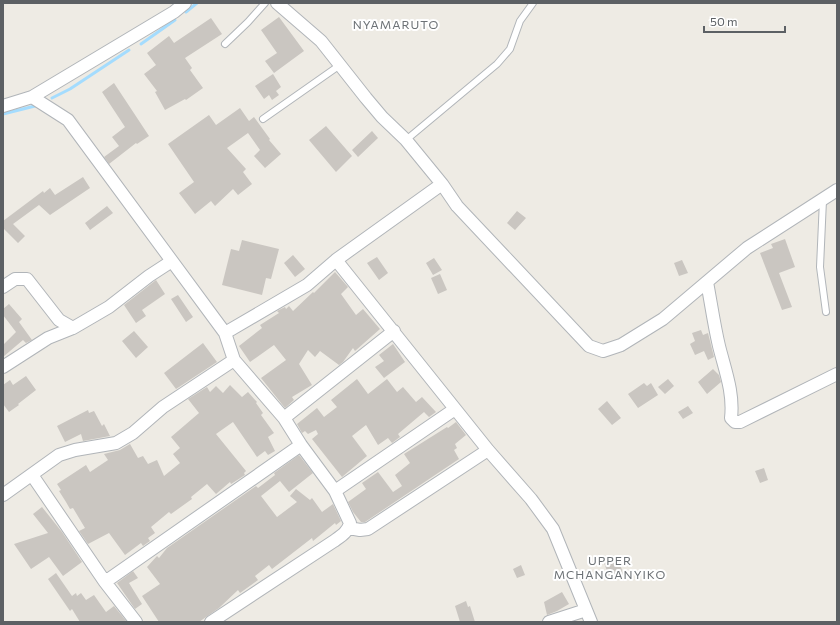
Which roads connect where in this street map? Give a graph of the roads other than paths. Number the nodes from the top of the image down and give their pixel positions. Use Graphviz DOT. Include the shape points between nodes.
graph roads {
  1 [pos="185,3"];
  2 [pos="265,3"];
  3 [pos="277,3"];
  4 [pos="533,3"];
  5 [pos="225,44"];
  6 [pos="340,65"];
  7 [pos="32,97"];
  8 [pos="3,106"];
  9 [pos="263,119"];
  10 [pos="406,140"];
  11 [pos="442,184"];
  12 [pos="837,190"];
  13 [pos="823,200"];
  14 [pos="336,260"];
  15 [pos="172,261"];
  16 [pos="707,282"];
  17 [pos="3,287"];
  18 [pos="826,312"];
  19 [pos="73,328"];
  20 [pos="394,332"];
  21 [pos="225,333"];
  22 [pos="234,360"];
  23 [pos="3,367"];
  24 [pos="837,374"];
  25 [pos="455,409"];
  26 [pos="284,418"];
  27 [pos="301,445"];
  28 [pos="488,450"];
  29 [pos="32,475"];
  30 [pos="336,491"];
  31 [pos="3,495"];
  32 [pos="349,528"];
  33 [pos="105,582"];
  34 [pos="586,610"];
  35 [pos="136,622"];
  36 [pos="211,622"];
  37 [pos="549,622"];
  38 [pos="591,622"];
  1 -- 7 [label="street"];
  2 -- 5 [label="lane"];
  3 -- 6 [label="street" via="321,41"];
  4 -- 10 [label="lane" via="520,21 510,49 497,64"];
  6 -- 9 [label="lane"];
  6 -- 10 [label="street" via="382,117"];
  7 -- 8 [label="street"];
  7 -- 15 [label="street" via="68,120"];
  10 -- 11 [label="street"];
  11 -- 14 [label="street"];
  11 -- 16 [label="street" via="457,206 589,346 603,351 621,345 663,319"];
  12 -- 13 [label="street"];
  13 -- 16 [label="street" via="748,248"];
  13 -- 18 [label="lane" via="820,267"];
  14 -- 20 [label="street"];
  14 -- 21 [label="street" via="307,285"];
  15 -- 19 [label="street" via="109,307"];
  15 -- 21 [label="street"];
  16 -- 24 [label="street" via="728,379 731,418 735,422 740,422"];
  17 -- 19 [label="street" via="15,279 27,280 59,320"];
  19 -- 23 [label="street" via="48,338"];
  20 -- 25 [label="street"];
  20 -- 26 [label="street"];
  21 -- 22 [label="street"];
  22 -- 26 [label="street"];
  22 -- 29 [label="street" via="163,407 134,433 122,440 59,456"];
  25 -- 28 [label="street"];
  25 -- 30 [label="street"];
  26 -- 27 [label="street"];
  27 -- 30 [label="street"];
  27 -- 33 [label="street"];
  28 -- 32 [label="street" via="368,529"];
  28 -- 34 [label="street" via="553,529"];
  29 -- 31 [label="street"];
  29 -- 33 [label="street"];
  30 -- 32 [label="street" via="350,522"];
  32 -- 36 [label="street" via="334,541"];
  33 -- 35 [label="street"];
  34 -- 37 [label="street"];
  34 -- 38 [label="street"];
}
